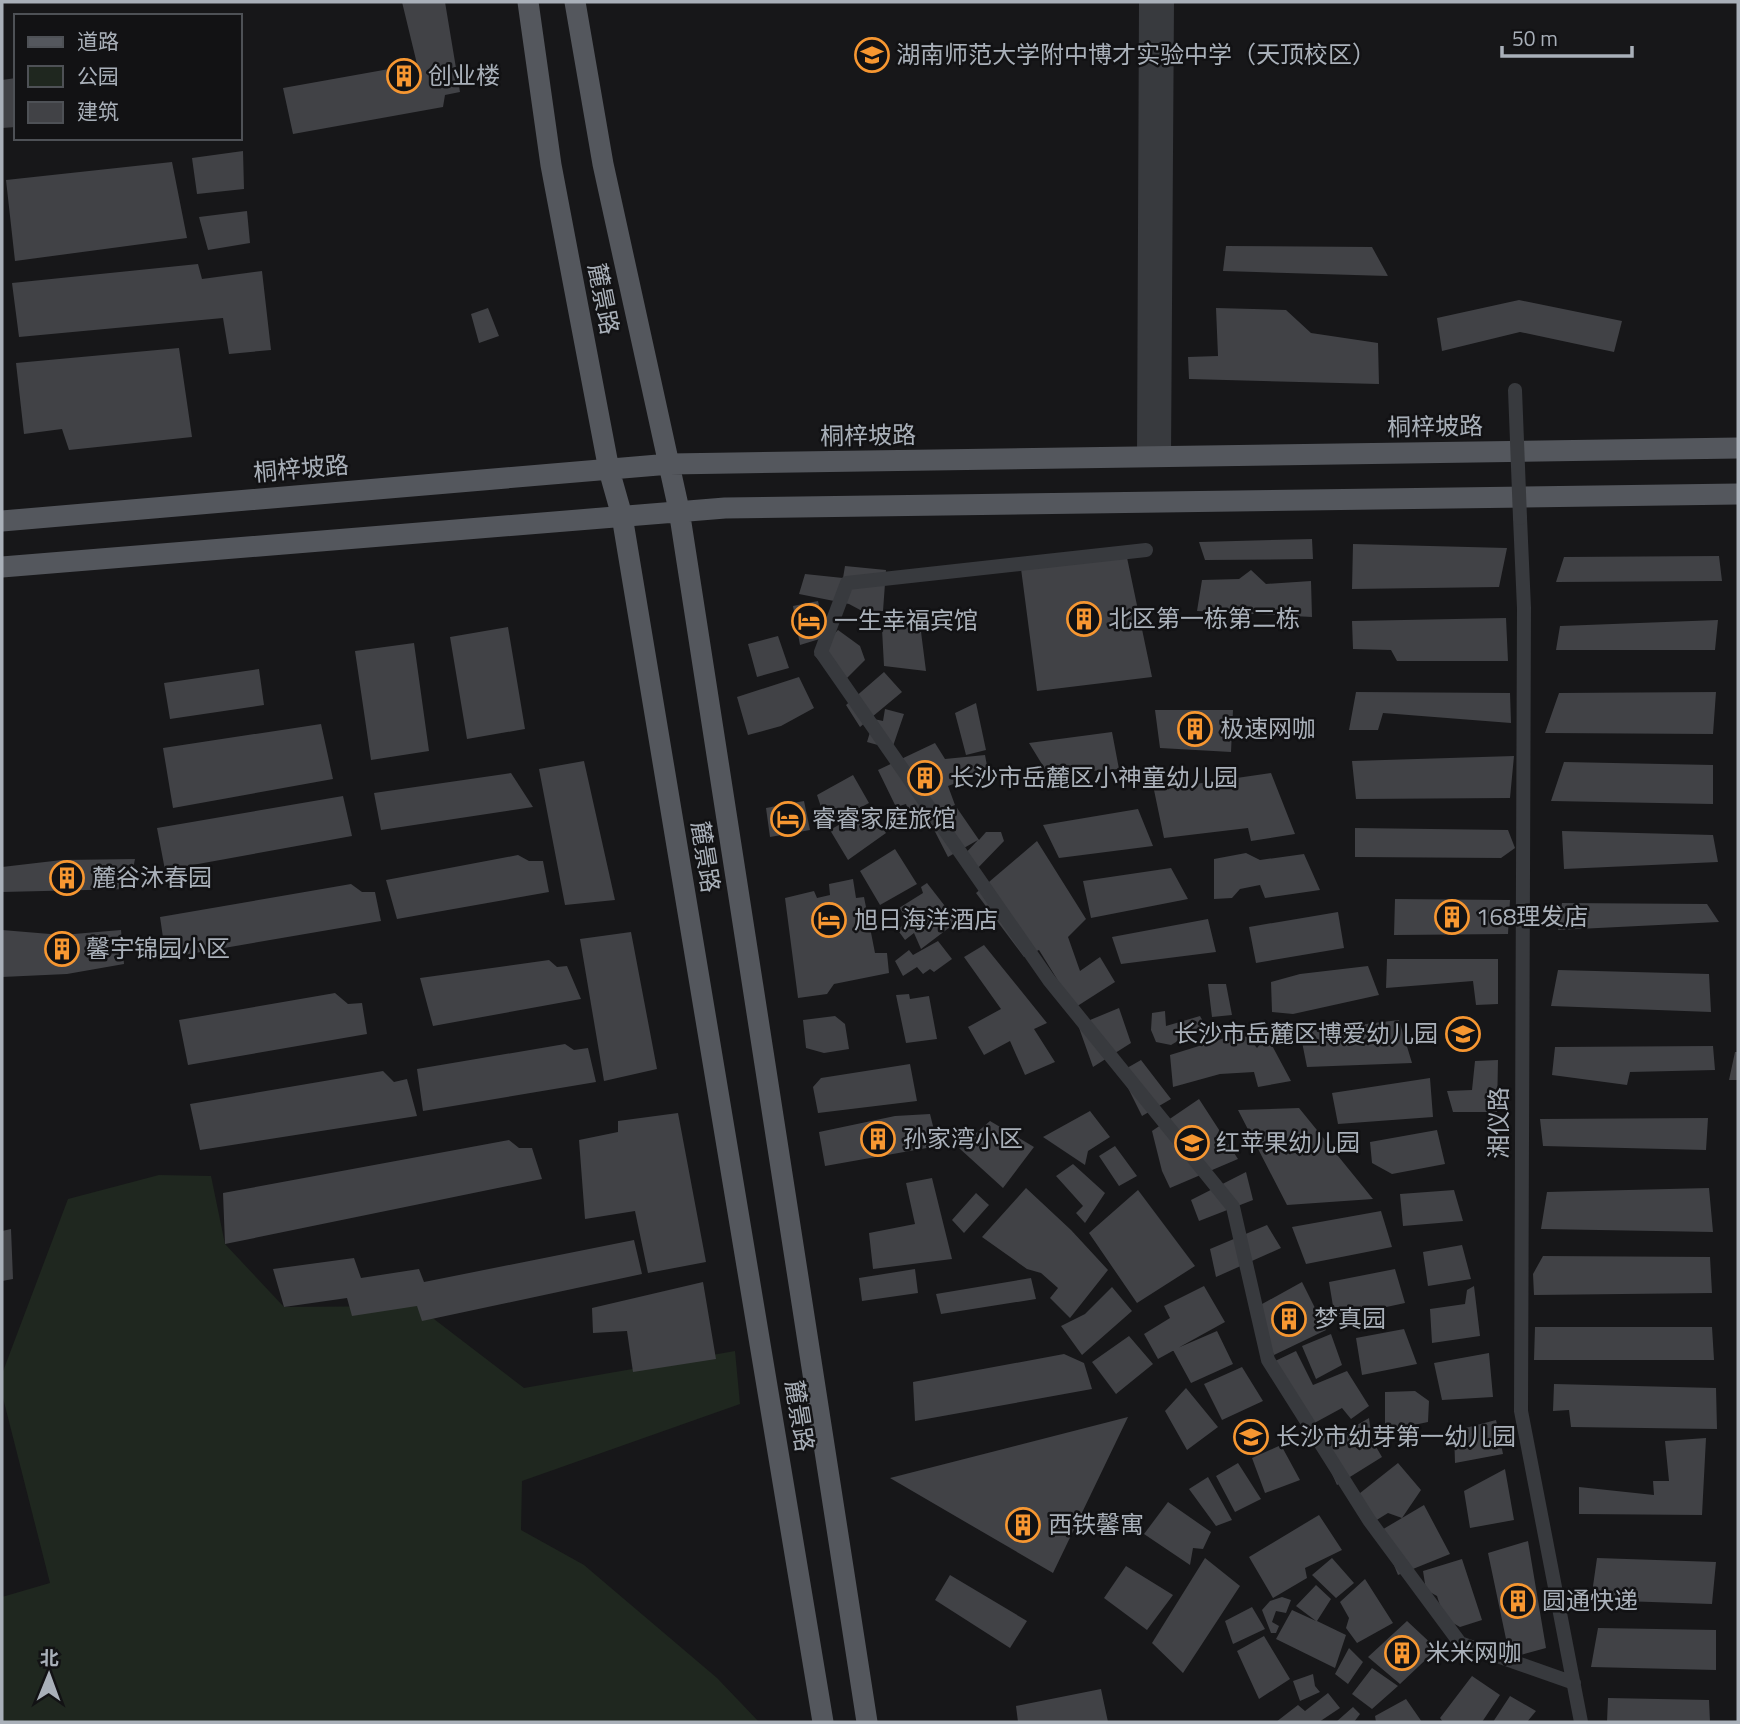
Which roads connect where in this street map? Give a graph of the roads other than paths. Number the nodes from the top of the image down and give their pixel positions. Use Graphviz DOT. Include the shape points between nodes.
graph roads {
  1 [pos="528,2"];
  2 [pos="575,2"];
  3 [pos="1148,2"];
  4 [pos="1165,2"];
  5 [pos="1514,390"];
  6 [pos="1738,448"];
  7 [pos="1154,458"];
  8 [pos="670,464"];
  9 [pos="609,470"];
  10 [pos="1738,494"];
  11 [pos="679,510"];
  12 [pos="622,516"];
  13 [pos="2,521"];
  14 [pos="1146,550"];
  15 [pos="2,567"];
  16 [pos="1574,1684"];
  17 [pos="823,1722"];
  18 [pos="867,1722"];
  19 [pos="1581,1722"];
  1 -- 9 [label="main road, 麓景路" via="551,165"];
  2 -- 8 [label="main road, 麓景路" via="603,164"];
  3 -- 7 [label="street"];
  4 -- 7 [label="street"];
  5 -- 16 [label="street, 湘仪路, bridge" via="1524,608 1521,1411"];
  6 -- 7 [label="main road, 桐梓坡路"];
  7 -- 8 [label="main road, 桐梓坡路"];
  8 -- 9 [label="main road, 桐梓坡路"];
  8 -- 11 [label="main road, 麓景路"];
  9 -- 12 [label="main road, 麓景路"];
  9 -- 13 [label="main road, 桐梓坡路"];
  10 -- 11 [label="main road"];
  11 -- 12 [label="main road"];
  11 -- 18 [label="main road, 麓景路"];
  12 -- 15 [label="main road"];
  12 -- 17 [label="main road, 麓景路"];
  14 -- 16 [label="street" via="847,583 821,652 1049,980 1233,1207 1268,1360 1369,1520 1460,1643"];
  16 -- 19 [label="street, 湘仪路"];
}
